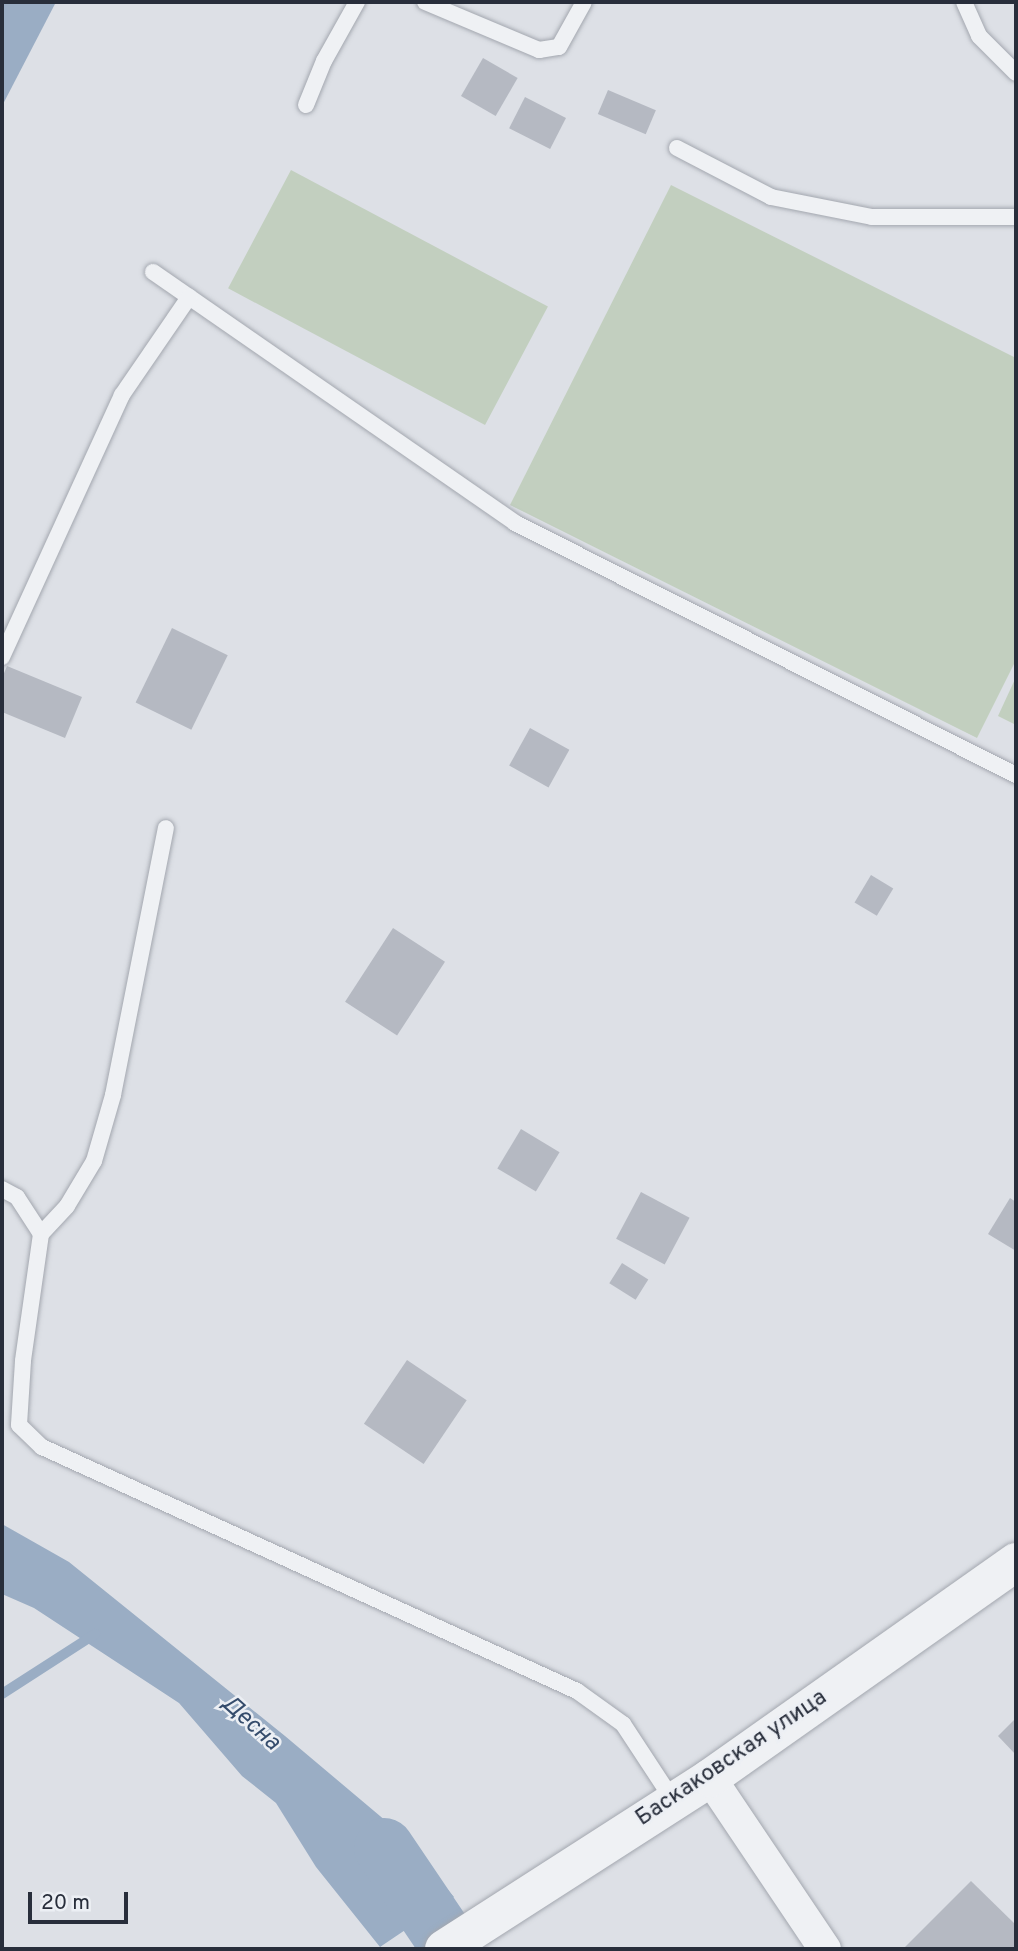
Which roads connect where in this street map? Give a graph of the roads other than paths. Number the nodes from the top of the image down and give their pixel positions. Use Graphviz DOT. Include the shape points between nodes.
graph roads {
  1 [pos="357,2"];
  2 [pos="425,2"];
  3 [pos="584,2"];
  4 [pos="964,2"];
  5 [pos="1016,73"];
  6 [pos="306,105"];
  7 [pos="677,148"];
  8 [pos="1016,217"];
  9 [pos="153,272"];
  10 [pos="189,297"];
  11 [pos="2,657"];
  12 [pos="1016,775"];
  13 [pos="166,828"];
  14 [pos="2,1189"];
  15 [pos="41,1234"];
  16 [pos="1016,1562"];
  17 [pos="710,1778"];
  18 [pos="673,1800"];
  19 [pos="444,1949"];
  20 [pos="825,1949"];
  1 -- 6 [label="lane"];
  2 -- 3 [label="lane" via="539,50 559,47"];
  4 -- 5 [label="lane" via="979,36"];
  7 -- 8 [label="lane" via="771,197 872,217"];
  9 -- 10 [label="lane"];
  10 -- 11 [label="lane" via="122,395"];
  10 -- 12 [label="lane" via="515,523"];
  13 -- 15 [label="lane" via="113,1095 94,1161 67,1206"];
  14 -- 15 [label="lane" via="17,1196"];
  15 -- 18 [label="lane" via="19,1425 42,1447 577,1691 623,1724"];
  16 -- 17 [label="street, Баскаковская улица"];
  17 -- 18 [label="street, Баскаковская улица"];
  17 -- 20 [label="street"];
  18 -- 19 [label="street, Баскаковская улица"];
}
